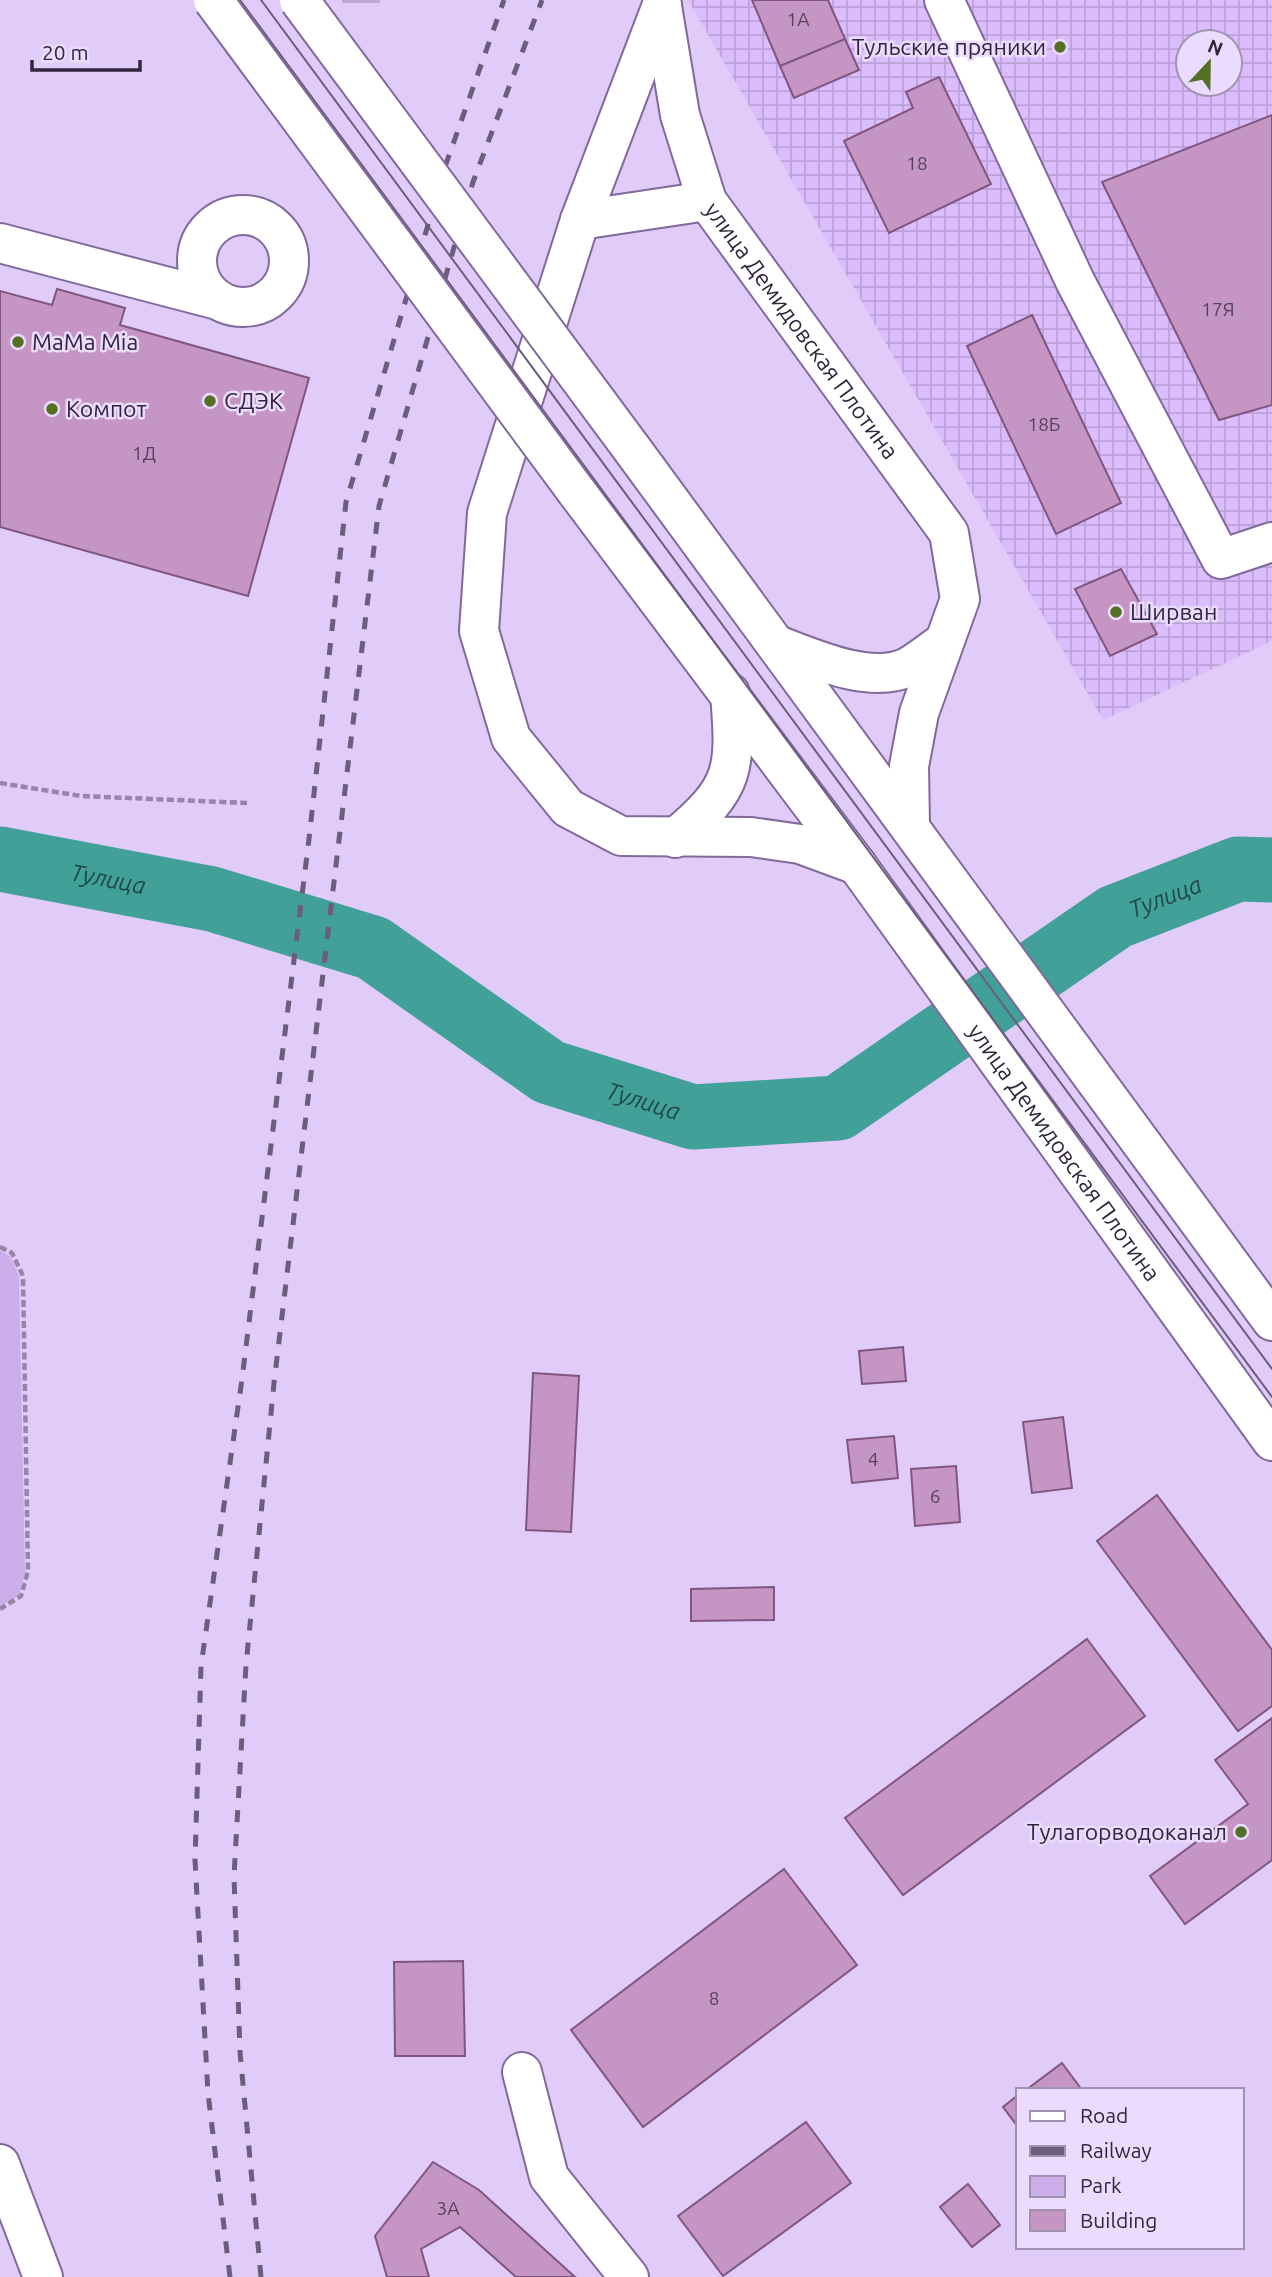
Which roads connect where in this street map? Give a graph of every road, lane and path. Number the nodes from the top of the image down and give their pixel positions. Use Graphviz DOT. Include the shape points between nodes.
graph roads {
  1 [pos="213,0"];
  2 [pos="299,0"];
  3 [pos="944,0"];
  4 [pos="664,3"];
  5 [pos="707,201"];
  6 [pos="580,220"];
  7 [pos="0,243"];
  8 [pos="218,300"];
  9 [pos="1272,542"];
  10 [pos="944,642"];
  11 [pos="777,645"];
  12 [pos="730,693"];
  13 [pos="0,783"];
  14 [pos="247,803"];
  15 [pos="910,824"];
  16 [pos="675,838"];
  17 [pos="857,865"];
  18 [pos="0,1247"];
  19 [pos="1272,1321"];
  20 [pos="1272,1441"];
  21 [pos="0,1609"];
  22 [pos="522,2072"];
  23 [pos="0,2164"];
  24 [pos="43,2277"];
  25 [pos="629,2277"];
  1 -- 12 [label="main road, улица Демидовская Плотина, bridge"];
  2 -- 11 [label="main road, bridge"];
  3 -- 9 [label="main road" via="1075,281 1221,559"];
  4 -- 5 [label="main road" via="680,115"];
  4 -- 6 [label="main road"];
  5 -- 6 [label="main road, улица Демидовская Плотина"];
  5 -- 10 [label="main road, улица Демидовская Плотина" via="949,533 960,599"];
  6 -- 16 [label="main road" via="487,513 480,631 511,738 568,808 621,836"];
  7 -- 8 [label="main road"];
  10 -- 11 [label="main road" via="906,668 869,673"];
  10 -- 15 [label="main road, улица Демидовская Плотина" via="919,713 909,766"];
  11 -- 15 [label="main road"];
  12 -- 16 [label="main road" via="734,750 724,785 708,810"];
  12 -- 17 [label="main road, улица Демидовская Плотина"];
  13 -- 14 [label="path" via="80,796"];
  15 -- 19 [label="main road"];
  16 -- 17 [label="main road" via="800,844"];
  17 -- 20 [label="main road, улица Демидовская Плотина"];
  18 -- 21 [label="path" via="12,1253 23,1276 28,1571 21,1596"];
  22 -- 25 [label="main road" via="549,2177"];
  23 -- 24 [label="main road"];
}
